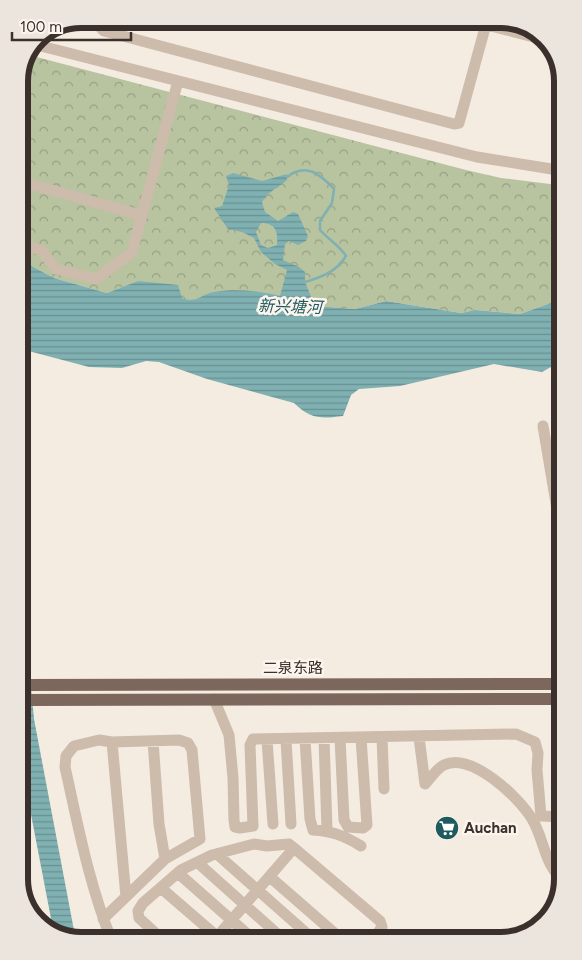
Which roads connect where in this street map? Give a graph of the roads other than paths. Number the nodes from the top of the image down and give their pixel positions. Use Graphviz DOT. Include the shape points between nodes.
graph roads {
  1 [pos="100,27"];
  2 [pos="490,28"];
  3 [pos="510,29"];
  4 [pos="528,35"];
  5 [pos="41,46"];
  6 [pos="178,81"];
  7 [pos="554,169"];
  8 [pos="28,183"];
  9 [pos="140,215"];
  10 [pos="28,246"];
  11 [pos="544,426"];
  12 [pos="554,489"];
  13 [pos="554,684"];
  14 [pos="27,685"];
  15 [pos="554,698"];
  16 [pos="214,699"];
  17 [pos="28,700"];
  18 [pos="382,737"];
  19 [pos="419,737"];
  20 [pos="324,738"];
  21 [pos="340,738"];
  22 [pos="361,738"];
  23 [pos="305,739"];
  24 [pos="267,740"];
  25 [pos="286,740"];
  26 [pos="153,741"];
  27 [pos="112,742"];
  28 [pos="384,789"];
  29 [pos="554,817"];
  30 [pos="273,824"];
  31 [pos="291,824"];
  32 [pos="327,830"];
  33 [pos="361,846"];
  34 [pos="294,848"];
  35 [pos="179,852"];
  36 [pos="218,855"];
  37 [pos="165,859"];
  38 [pos="198,863"];
  39 [pos="554,868"];
  40 [pos="180,871"];
  41 [pos="270,876"];
  42 [pos="161,888"];
  43 [pos="258,892"];
  44 [pos="126,897"];
  45 [pos="244,905"];
  46 [pos="103,919"];
  47 [pos="232,920"];
  48 [pos="108,932"];
  49 [pos="154,932"];
  50 [pos="211,932"];
  51 [pos="223,932"];
  52 [pos="245,932"];
  53 [pos="275,932"];
  54 [pos="305,932"];
  55 [pos="333,932"];
  56 [pos="378,932"];
  1 -- 2 [label="street" via="104,31 454,124 459,124"];
  3 -- 4 [label="street"];
  5 -- 6 [label="street"];
  6 -- 7 [label="street" via="477,157"];
  6 -- 9 [label="street"];
  8 -- 9 [label="street"];
  9 -- 10 [label="street" via="132,252 96,279 56,269 42,250"];
  11 -- 12 [label="street"];
  13 -- 14 [label="main road, 二泉东路"];
  15 -- 16 [label="main road, 二泉东路"];
  16 -- 17 [label="main road, 二泉东路"];
  16 -- 24 [label="street" via="229,735 235,827 253,826 250,745 253,739"];
  18 -- 19 [label="street"];
  18 -- 22 [label="street"];
  18 -- 28 [label="street"];
  19 -- 29 [label="street" via="516,734 535,742 541,816"];
  19 -- 39 [label="street" via="425,784 443,765 458,762 479,768 522,805 533,820"];
  20 -- 21 [label="street"];
  20 -- 23 [label="street"];
  20 -- 32 [label="street"];
  21 -- 22 [label="street"];
  21 -- 22 [label="street" via="344,820 348,827 363,828 367,825"];
  23 -- 25 [label="street"];
  23 -- 32 [label="street" via="310,819 313,830"];
  24 -- 25 [label="street"];
  24 -- 30 [label="street"];
  25 -- 31 [label="street"];
  26 -- 27 [label="street"];
  26 -- 35 [label="street" via="179,740 188,743 192,750 200,839"];
  26 -- 37 [label="street"];
  27 -- 44 [label="street"];
  27 -- 46 [label="street" via="99,740 74,746 66,756 65,767"];
  32 -- 33 [label="street"];
  34 -- 36 [label="street" via="289,844 254,844"];
  34 -- 41 [label="street"];
  34 -- 56 [label="street" via="380,921 382,927"];
  35 -- 37 [label="street"];
  35 -- 40 [label="street"];
  36 -- 38 [label="street"];
  36 -- 43 [label="street"];
  37 -- 44 [label="street"];
  38 -- 40 [label="street"];
  38 -- 45 [label="street"];
  40 -- 42 [label="street"];
  40 -- 47 [label="street"];
  41 -- 43 [label="street"];
  41 -- 55 [label="street"];
  42 -- 49 [label="street" via="143,903 138,914"];
  42 -- 50 [label="street"];
  43 -- 45 [label="street"];
  43 -- 54 [label="street"];
  44 -- 46 [label="street"];
  45 -- 47 [label="street"];
  45 -- 53 [label="street"];
  46 -- 48 [label="street"];
  47 -- 51 [label="street"];
  47 -- 52 [label="street"];
}
